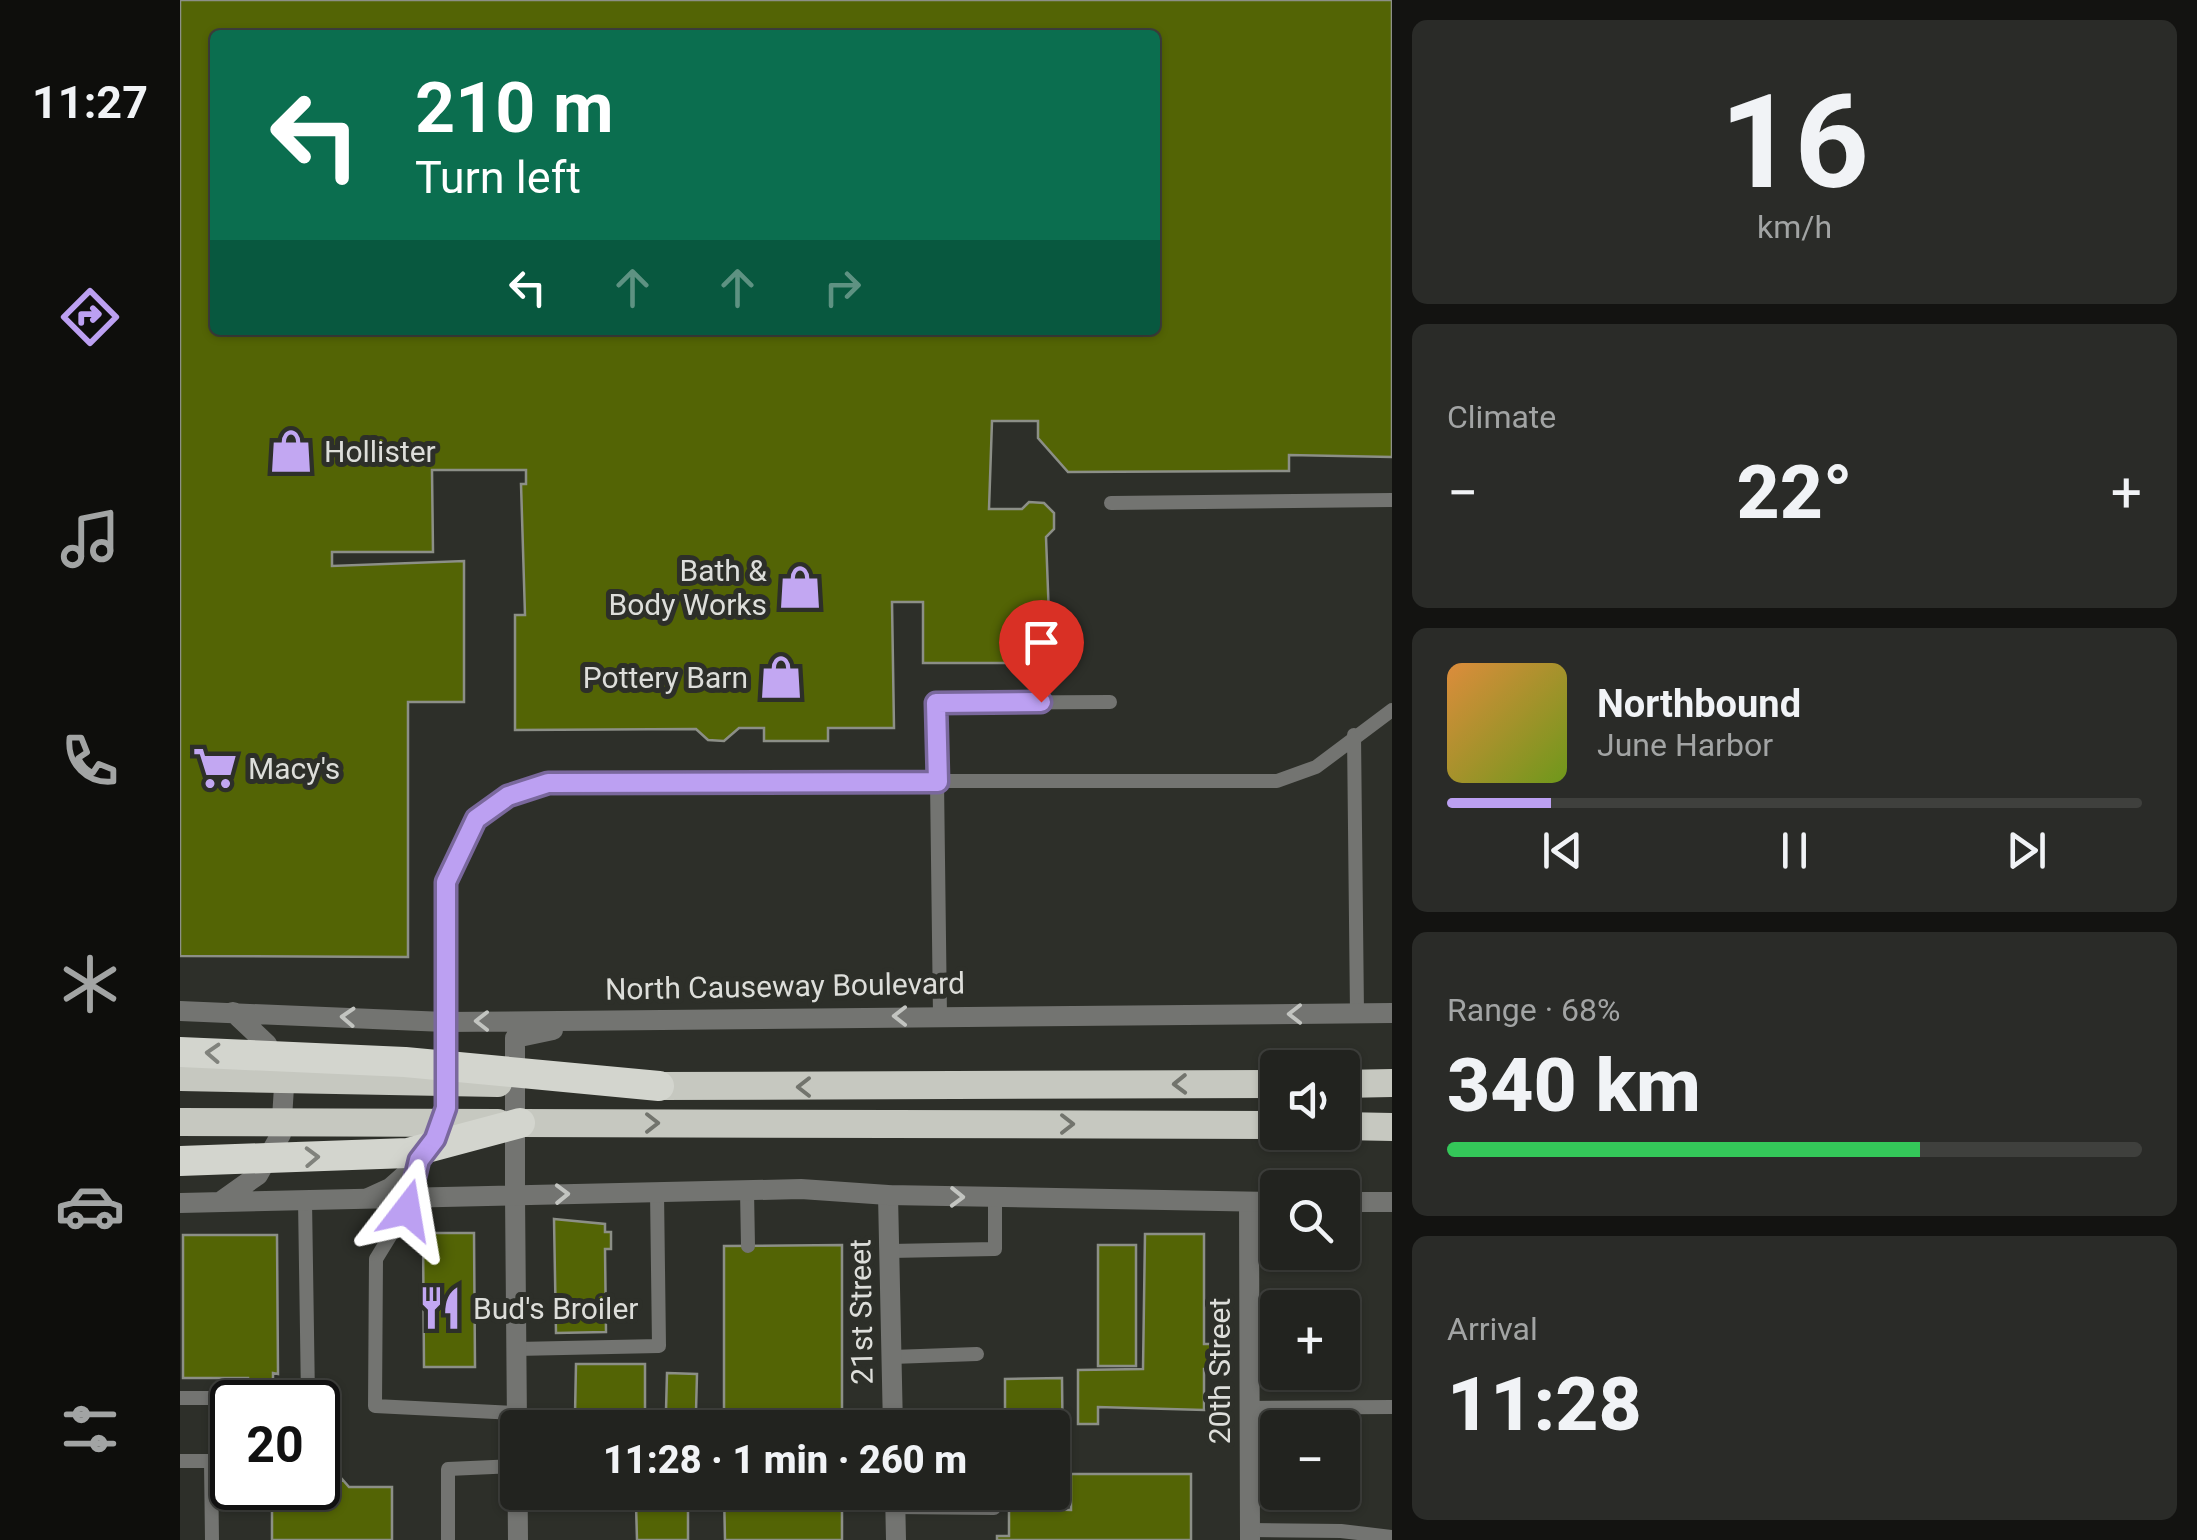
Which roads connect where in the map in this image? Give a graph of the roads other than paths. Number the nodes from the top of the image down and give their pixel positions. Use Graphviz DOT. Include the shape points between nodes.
graph roads {
  1 [pos="1392,500"];
  2 [pos="1111,503"];
  3 [pos="1110,702"];
  4 [pos="1392,710"];
  5 [pos="1354,734"];
  6 [pos="938,782"];
  7 [pos="180,1010"];
  8 [pos="233,1012"];
  9 [pos="1357,1013"];
  10 [pos="1392,1013"];
  11 [pos="940,1016"];
  12 [pos="445,1022"];
  13 [pos="589,1022"];
  14 [pos="180,1052"];
  15 [pos="180,1077"];
  16 [pos="1392,1082"];
  17 [pos="1360,1083"];
  18 [pos="1260,1084"];
  19 [pos="659,1086"];
  20 [pos="180,1122"];
  21 [pos="520,1123"];
  22 [pos="1260,1125"];
  23 [pos="1360,1126"];
  24 [pos="1392,1127"];
  25 [pos="419,1160"];
  26 [pos="180,1161"];
  27 [pos="747,1190"];
  28 [pos="658,1192"];
  29 [pos="515,1195"];
  30 [pos="888,1195"];
  31 [pos="414,1197"];
  32 [pos="360,1198"];
  33 [pos="995,1198"];
  34 [pos="305,1200"];
  35 [pos="220,1202"];
  36 [pos="1249,1202"];
  37 [pos="1260,1202"];
  38 [pos="1360,1202"];
  39 [pos="1392,1202"];
  40 [pos="180,1203"];
  41 [pos="748,1246"];
  42 [pos="890,1251"];
  43 [pos="516,1349"];
  44 [pos="977,1354"];
  45 [pos="892,1356"];
  46 [pos="308,1380"];
  47 [pos="180,1398"];
  48 [pos="210,1398"];
  49 [pos="1392,1407"];
  50 [pos="1250,1408"];
  51 [pos="517,1410"];
  52 [pos="893,1410"];
  53 [pos="500,1413"];
  54 [pos="180,1462"];
  55 [pos="500,1467"];
  56 [pos="518,1510"];
  57 [pos="895,1510"];
  58 [pos="1250,1535"];
  59 [pos="1392,1538"];
  60 [pos="212,1540"];
  61 [pos="448,1540"];
  62 [pos="518,1540"];
  63 [pos="896,1540"];
  1 -- 2 [label="lane"];
  3 -- 6 [label="lane" via="936,703"];
  4 -- 5 [label="lane"];
  5 -- 6 [label="lane" via="1316,767 1277,780"];
  5 -- 9 [label="lane"];
  6 -- 11 [label="lane"];
  6 -- 12 [label="lane" via="572,781 508,796 476,819 446,882"];
  7 -- 8 [label="street, North Causeway Boulevard"];
  12 -- 8 [label="street, North Causeway Boulevard, one-way"];
  8 -- 35 [label="street" via="267,1044 284,1088 281,1134 258,1175"];
  9 -- 10 [label="street, North Causeway Boulevard"];
  9 -- 11 [label="street, North Causeway Boulevard, one-way"];
  11 -- 13 [label="street, North Causeway Boulevard, one-way"];
  13 -- 12 [label="street, North Causeway Boulevard, one-way"];
  12 -- 25 [label="lane" via="446,1108"];
  13 -- 29 [label="street" via="515,1038"];
  19 -- 14 [label="highway, one-way, bridge" via="405,1062"];
  15 -- 19 [label="highway, bridge"];
  16 -- 17 [label="highway"];
  18 -- 19 [label="highway, one-way"];
  20 -- 21 [label="highway, bridge"];
  21 -- 22 [label="highway, one-way"];
  26 -- 21 [label="highway, one-way, bridge" via="408,1154"];
  23 -- 24 [label="highway"];
  25 -- 31 [label="lane"];
  25 -- 32 [label="lane"];
  27 -- 28 [label="street"];
  27 -- 30 [label="street"];
  27 -- 41 [label="lane"];
  29 -- 28 [label="street, one-way"];
  28 -- 43 [label="lane" via="659,1346"];
  29 -- 31 [label="street"];
  29 -- 43 [label="street"];
  30 -- 33 [label="street, one-way"];
  30 -- 42 [label="street, 21st Street"];
  31 -- 32 [label="street"];
  31 -- 53 [label="lane" via="376,1258 375,1406"];
  32 -- 34 [label="street"];
  33 -- 36 [label="street"];
  33 -- 42 [label="lane" via="995,1249"];
  34 -- 35 [label="street"];
  34 -- 46 [label="lane"];
  35 -- 40 [label="street"];
  36 -- 37 [label="street"];
  36 -- 50 [label="street, 20th Street"];
  38 -- 39 [label="street"];
  42 -- 45 [label="street, 21st Street"];
  43 -- 51 [label="street"];
  44 -- 45 [label="lane"];
  45 -- 52 [label="street, 21st Street"];
  47 -- 48 [label="lane"];
  49 -- 50 [label="lane"];
  50 -- 58 [label="street, 20th Street"];
  54 -- 60 [label="lane" via="211,1462"];
  55 -- 61 [label="lane" via="448,1469"];
  56 -- 62 [label="street"];
  57 -- 63 [label="street"];
  58 -- 59 [label="lane" via="1361,1532"];
}
